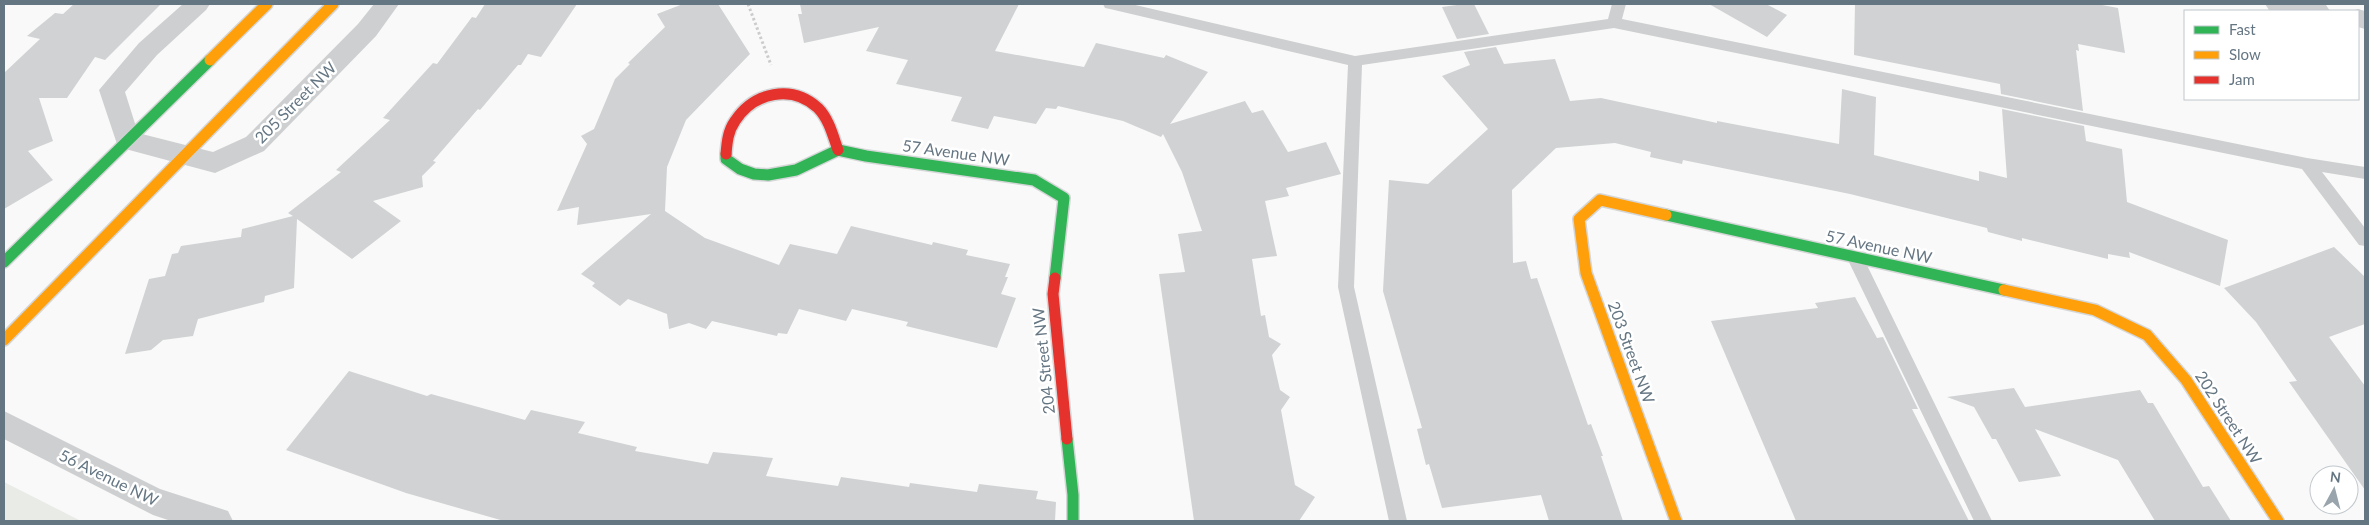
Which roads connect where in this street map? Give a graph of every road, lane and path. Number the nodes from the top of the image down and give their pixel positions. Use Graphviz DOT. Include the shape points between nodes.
graph roads {
  1 [pos="198,4"];
  2 [pos="267,4"];
  3 [pos="333,4"];
  4 [pos="387,4"];
  5 [pos="748,4"];
  6 [pos="1110,4"];
  7 [pos="1619,4"];
  8 [pos="2277,4"];
  9 [pos="2312,10"];
  10 [pos="1614,23"];
  11 [pos="1355,61"];
  12 [pos="782,94"];
  13 [pos="127,140"];
  14 [pos="838,150"];
  15 [pos="184,155"];
  16 [pos="2306,164"];
  17 [pos="2365,173"];
  18 [pos="1064,198"];
  19 [pos="1600,200"];
  20 [pos="2365,240"];
  21 [pos="1855,258"];
  22 [pos="4,262"];
  23 [pos="2146,335"];
  24 [pos="4,340"];
  25 [pos="4,424"];
  26 [pos="217,521"];
  27 [pos="1074,521"];
  28 [pos="1398,521"];
  29 [pos="1676,521"];
  30 [pos="1983,521"];
  31 [pos="2278,521"];
  1 -- 13 [label="street" via="148,49 112,90"];
  2 -- 13 [label="street"];
  3 -- 15 [label="street"];
  4 -- 15 [label="street, 205 Street NW" via="367,30 255,144 215,163"];
  5 -- 12 [label="path"];
  6 -- 11 [label="lane"];
  7 -- 10 [label="lane"];
  8 -- 9 [label="street"];
  10 -- 11 [label="lane"];
  10 -- 16 [label="lane"];
  11 -- 28 [label="lane" via="1346,287"];
  12 -- 14 [label="street" via="796,95 816,105"];
  12 -- 14 [label="street" via="757,98 744,110 730,127 725,142 726,159 737,169 762,176 787,174 808,167"];
  13 -- 15 [label="street, 205 Street NW"];
  13 -- 22 [label="street"];
  14 -- 18 [label="street, 57 Avenue NW" via="1034,180"];
  15 -- 24 [label="street"];
  16 -- 17 [label="lane"];
  16 -- 20 [label="lane"];
  18 -- 27 [label="street, 204 Street NW" via="1053,294"];
  19 -- 21 [label="street, 57 Avenue NW"];
  19 -- 29 [label="street, 203 Street NW" via="1578,219 1586,273"];
  21 -- 23 [label="street, 57 Avenue NW" via="2095,310"];
  21 -- 30 [label="lane"];
  23 -- 31 [label="street, 202 Street NW" via="2186,380"];
  25 -- 26 [label="street, 56 Avenue NW" via="153,500"];
}
